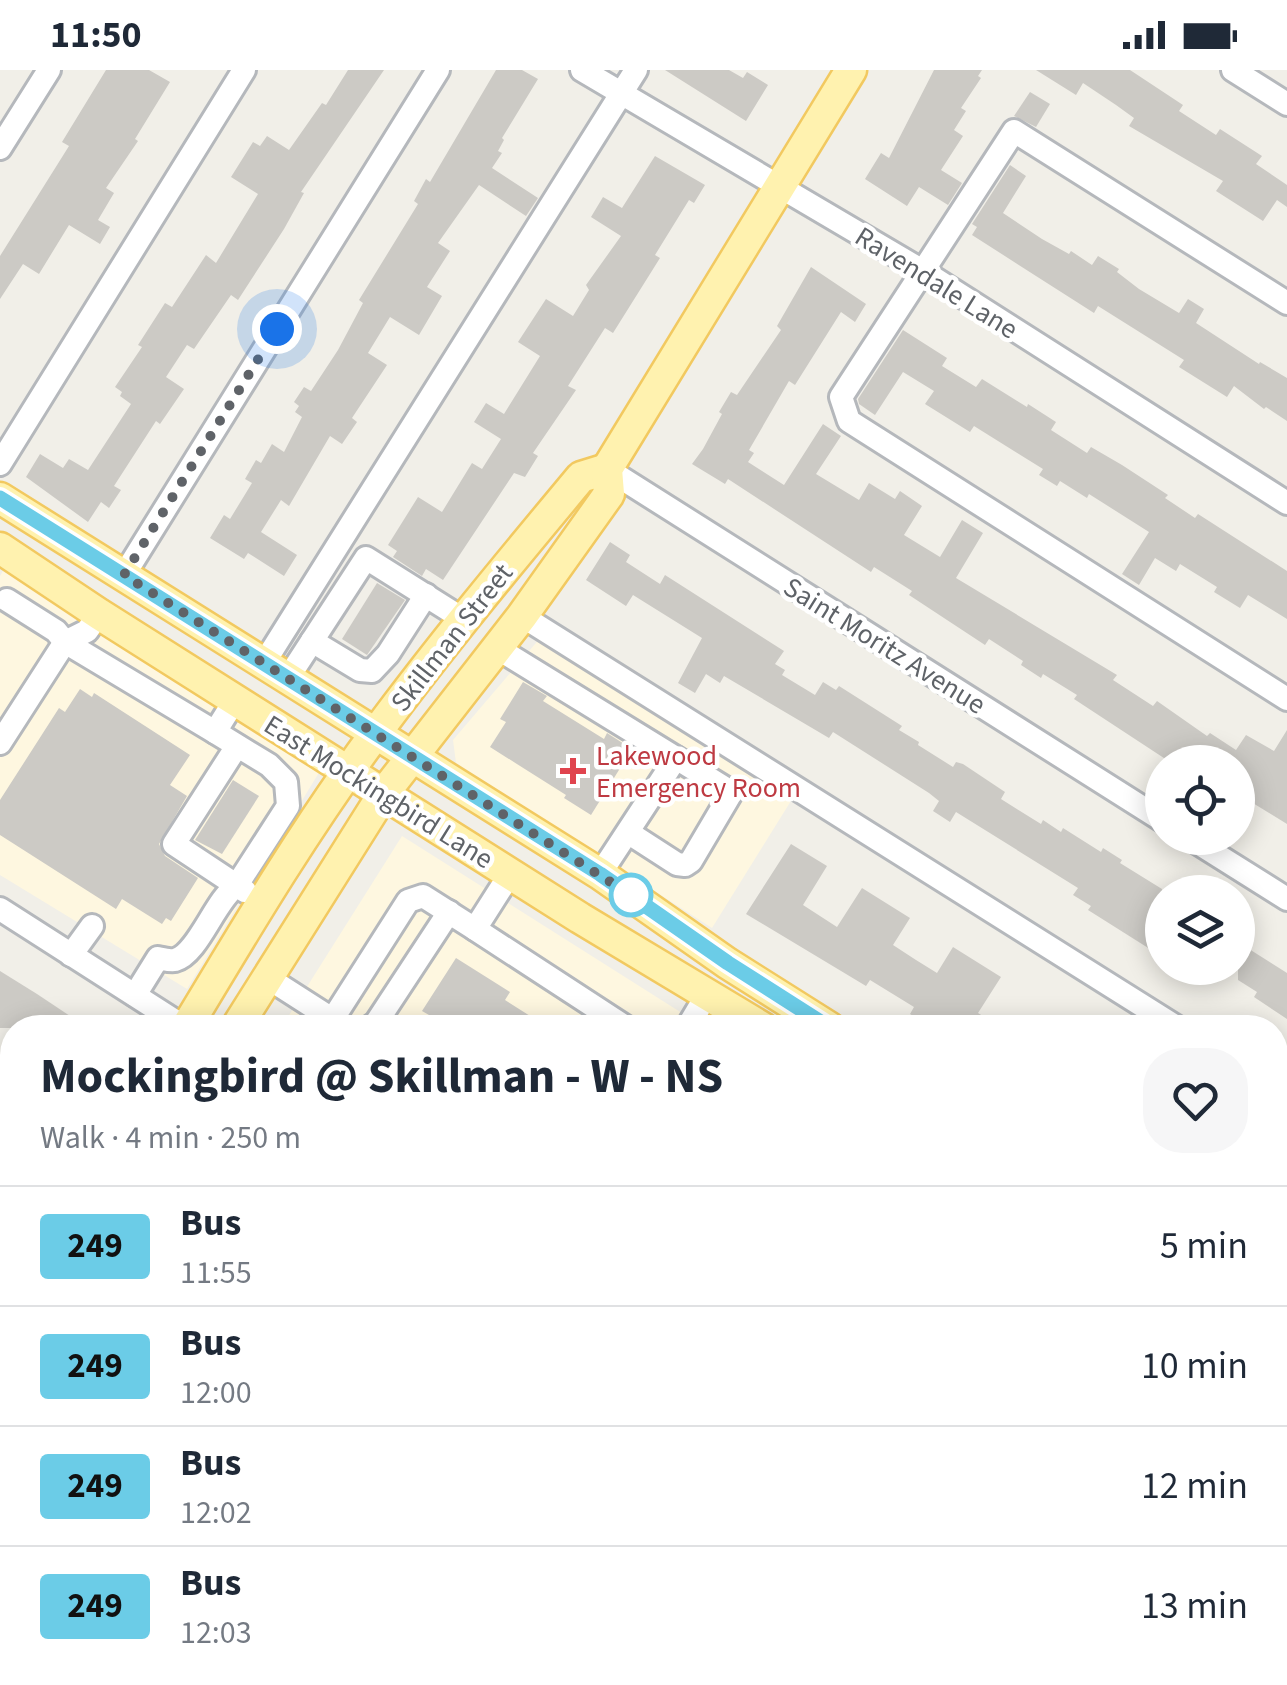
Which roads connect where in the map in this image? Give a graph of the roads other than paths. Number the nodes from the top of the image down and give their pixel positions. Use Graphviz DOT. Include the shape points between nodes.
graph roads {
  1 [pos="49,70"];
  2 [pos="244,70"];
  3 [pos="438,70"];
  4 [pos="582,70"];
  5 [pos="636,70"];
  6 [pos="851,70"];
  7 [pos="1234,70"];
  8 [pos="621,94"];
  9 [pos="1287,104"];
  10 [pos="0,148"];
  11 [pos="779,186"];
  12 [pos="921,270"];
  13 [pos="1287,303"];
  14 [pos="0,464"];
  15 [pos="607,469"];
  16 [pos="0,498"];
  17 [pos="1287,503"];
  18 [pos="10,560"];
  19 [pos="124,575"];
  20 [pos="426,595"];
  21 [pos="3,605"];
  22 [pos="98,614"];
  23 [pos="522,616"];
  24 [pos="463,618"];
  25 [pos="400,636"];
  26 [pos="312,641"];
  27 [pos="65,642"];
  28 [pos="497,648"];
  29 [pos="434,657"];
  30 [pos="276,670"];
  31 [pos="1287,699"];
  32 [pos="235,700"];
  33 [pos="215,732"];
  34 [pos="288,733"];
  35 [pos="376,733"];
  36 [pos="0,743"];
  37 [pos="237,746"];
  38 [pos="412,755"];
  39 [pos="676,758"];
  40 [pos="269,765"];
  41 [pos="349,772"];
  42 [pos="384,794"];
  43 [pos="1145,809"];
  44 [pos="628,833"];
  45 [pos="1217,855"];
  46 [pos="510,874"];
  47 [pos="600,874"];
  48 [pos="237,886"];
  49 [pos="1287,899"];
  50 [pos="263,902"];
  51 [pos="0,909"];
  52 [pos="449,912"];
  53 [pos="92,926"];
  54 [pos="474,929"];
  55 [pos="71,954"];
  56 [pos="728,963"];
  57 [pos="268,978"];
  58 [pos="708,993"];
  59 [pos="135,996"];
  60 [pos="166,1015"];
  61 [pos="193,1015"];
  62 [pos="244,1015"];
  63 [pos="321,1015"];
  64 [pos="341,1015"];
  65 [pos="381,1015"];
  66 [pos="606,1015"];
  67 [pos="695,1015"];
  68 [pos="742,1015"];
  69 [pos="810,1015"];
  70 [pos="1157,1015"];
  1 -- 10 [label="street"];
  2 -- 14 [label="street"];
  3 -- 19 [label="street"];
  4 -- 8 [label="street, Ravendale Lane"];
  5 -- 8 [label="street"];
  6 -- 11 [label="main road, Skillman Street"];
  7 -- 9 [label="street"];
  8 -- 11 [label="street, Ravendale Lane"];
  8 -- 30 [label="street"];
  11 -- 12 [label="street, Ravendale Lane"];
  11 -- 15 [label="main road, Skillman Street"];
  12 -- 13 [label="street" via="1014,131"];
  12 -- 17 [label="street, Ravendale Lane"];
  12 -- 31 [label="street" via="842,397 848,421"];
  15 -- 23 [label="main road, Skillman Street" via="609,494"];
  15 -- 24 [label="main road, Skillman Street" via="580,477"];
  15 -- 43 [label="street, Saint Moritz Avenue"];
  16 -- 19 [label="main road, East Mockingbird Lane"];
  18 -- 21 [label="street"];
  18 -- 22 [label="main road, East Mockingbird Lane"];
  19 -- 22 [label="main road"];
  19 -- 30 [label="main road, East Mockingbird Lane"];
  20 -- 24 [label="street"];
  20 -- 25 [label="street"];
  20 -- 26 [label="street" via="366,558"];
  21 -- 27 [label="street"];
  22 -- 27 [label="street" via="87,631"];
  22 -- 32 [label="main road, East Mockingbird Lane"];
  23 -- 28 [label="main road, Skillman Street"];
  23 -- 70 [label="street"];
  24 -- 29 [label="main road, Skillman Street"];
  25 -- 26 [label="street" via="372,670 360,670"];
  25 -- 29 [label="street"];
  26 -- 30 [label="street"];
  27 -- 33 [label="street"];
  27 -- 36 [label="street"];
  28 -- 38 [label="main road, Skillman Street"];
  28 -- 39 [label="street"];
  29 -- 35 [label="main road, Skillman Street"];
  30 -- 35 [label="main road, East Mockingbird Lane"];
  32 -- 33 [label="street"];
  32 -- 34 [label="main road, East Mockingbird Lane"];
  33 -- 37 [label="street"];
  34 -- 40 [label="street"];
  34 -- 41 [label="main road, East Mockingbird Lane"];
  35 -- 38 [label="main road, East Mockingbird Lane"];
  35 -- 41 [label="main road, Skillman Street"];
  37 -- 40 [label="street"];
  37 -- 48 [label="street" via="174,844"];
  38 -- 42 [label="main road, Skillman Street"];
  38 -- 47 [label="main road, East Mockingbird Lane"];
  39 -- 44 [label="street"];
  39 -- 44 [label="street" via="730,795 691,861 677,864"];
  40 -- 48 [label="street" via="286,782 288,806"];
  41 -- 42 [label="main road, East Mockingbird Lane"];
  41 -- 50 [label="main road, Skillman Street"];
  42 -- 46 [label="main road, East Mockingbird Lane"];
  42 -- 57 [label="main road, Skillman Street"];
  44 -- 47 [label="street"];
  45 -- 49 [label="street"];
  46 -- 54 [label="street"];
  46 -- 58 [label="main road, East Mockingbird Lane"];
  47 -- 56 [label="main road, East Mockingbird Lane"];
  48 -- 50 [label="street"];
  48 -- 59 [label="street" via="226,892 187,952 175,960 158,958"];
  50 -- 61 [label="main road, Skillman Street"];
  51 -- 55 [label="street"];
  52 -- 54 [label="street"];
  52 -- 64 [label="street" via="423,896 408,901"];
  52 -- 65 [label="street"];
  53 -- 55 [label="street"];
  54 -- 66 [label="street"];
  55 -- 59 [label="street"];
  56 -- 58 [label="main road"];
  56 -- 69 [label="main road, East Mockingbird Lane"];
  57 -- 62 [label="main road, Skillman Street"];
  57 -- 63 [label="street"];
  58 -- 67 [label="street"];
  58 -- 68 [label="main road, East Mockingbird Lane"];
  59 -- 60 [label="street"];
}
